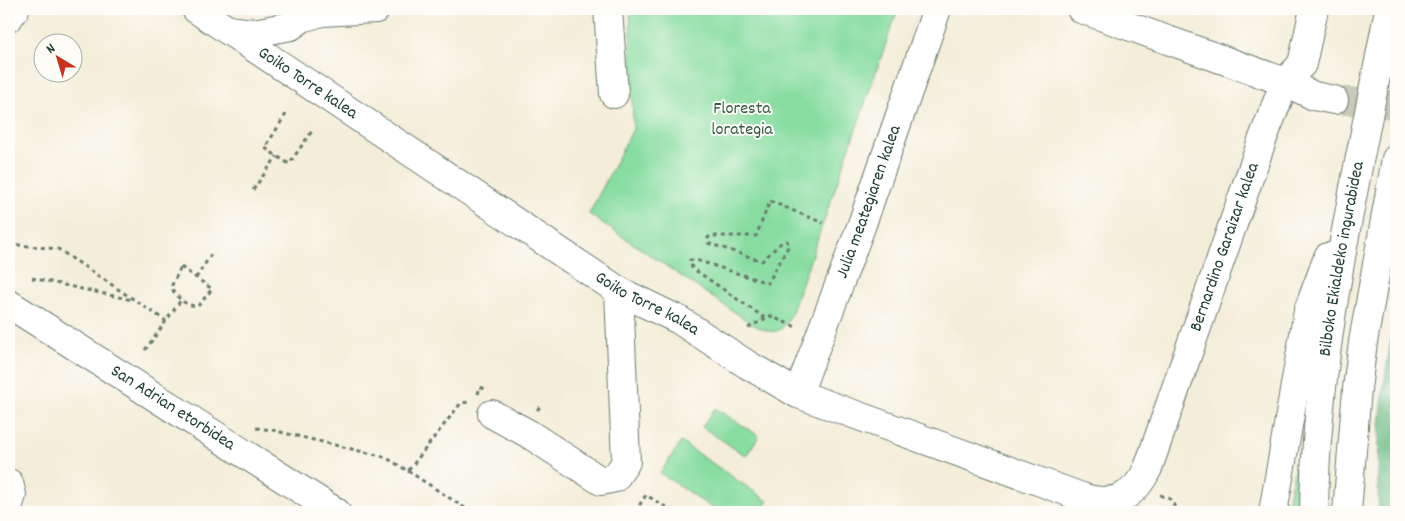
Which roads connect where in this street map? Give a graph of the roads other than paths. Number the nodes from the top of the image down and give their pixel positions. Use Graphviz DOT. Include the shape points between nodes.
graph roads {
  1 [pos="15,9"];
  2 [pos="196,9"];
  3 [pos="376,9"];
  4 [pos="608,9"];
  5 [pos="937,9"];
  6 [pos="1081,9"];
  7 [pos="1314,9"];
  8 [pos="1389,9"];
  9 [pos="9,18"];
  10 [pos="291,26"];
  11 [pos="228,30"];
  12 [pos="302,81"];
  13 [pos="1285,82"];
  14 [pos="614,94"];
  15 [pos="1334,100"];
  16 [pos="1396,158"];
  17 [pos="1355,191"];
  18 [pos="619,291"];
  19 [pos="9,304"];
  20 [pos="798,394"];
  21 [pos="492,414"];
  22 [pos="1355,418"];
  23 [pos="9,483"];
  24 [pos="1147,491"];
  25 [pos="9,504"];
  26 [pos="336,512"];
  27 [pos="1273,512"];
  28 [pos="1314,512"];
  29 [pos="1346,512"];
  30 [pos="1363,512"];
  1 -- 9 [label="main road"];
  2 -- 11 [label="main road, Goiko Torre kalea"];
  3 -- 10 [label="main road" via="322,12 302,18"];
  4 -- 14 [label="main road"];
  5 -- 20 [label="main road, Julia meategiaren kalea"];
  6 -- 13 [label="main road"];
  7 -- 13 [label="main road, Bernardino Garaizar kalea" via="1302,64"];
  8 -- 17 [label="main road, Bilboko Ekialdeko ingurabidea"];
  10 -- 11 [label="main road" via="254,34"];
  10 -- 12 [label="main road" via="286,50"];
  11 -- 12 [label="main road, Goiko Torre kalea"];
  12 -- 18 [label="main road, Goiko Torre kalea"];
  13 -- 15 [label="main road" via="1314,96"];
  13 -- 24 [label="main road, Bernardino Garaizar kalea" via="1148,468"];
  16 -- 22 [label="main road, Bilboko Ekialdeko ingurabidea" via="1363,342"];
  17 -- 27 [label="main road" via="1308,311"];
  17 -- 28 [label="main road, Bilboko Ekialdeko ingurabidea" via="1325,352 1317,419"];
  18 -- 20 [label="main road, Goiko Torre kalea" via="679,320 748,366"];
  18 -- 21 [label="main road" via="626,462 615,478 601,481"];
  19 -- 26 [label="main road, San Adrian etorbidea"];
  20 -- 24 [label="main road, Goiko Torre kalea" via="1096,502"];
  22 -- 29 [label="main road, Bilboko Ekialdeko ingurabidea"];
  22 -- 30 [label="main road"];
  23 -- 25 [label="main road" via="12,495"];
}
